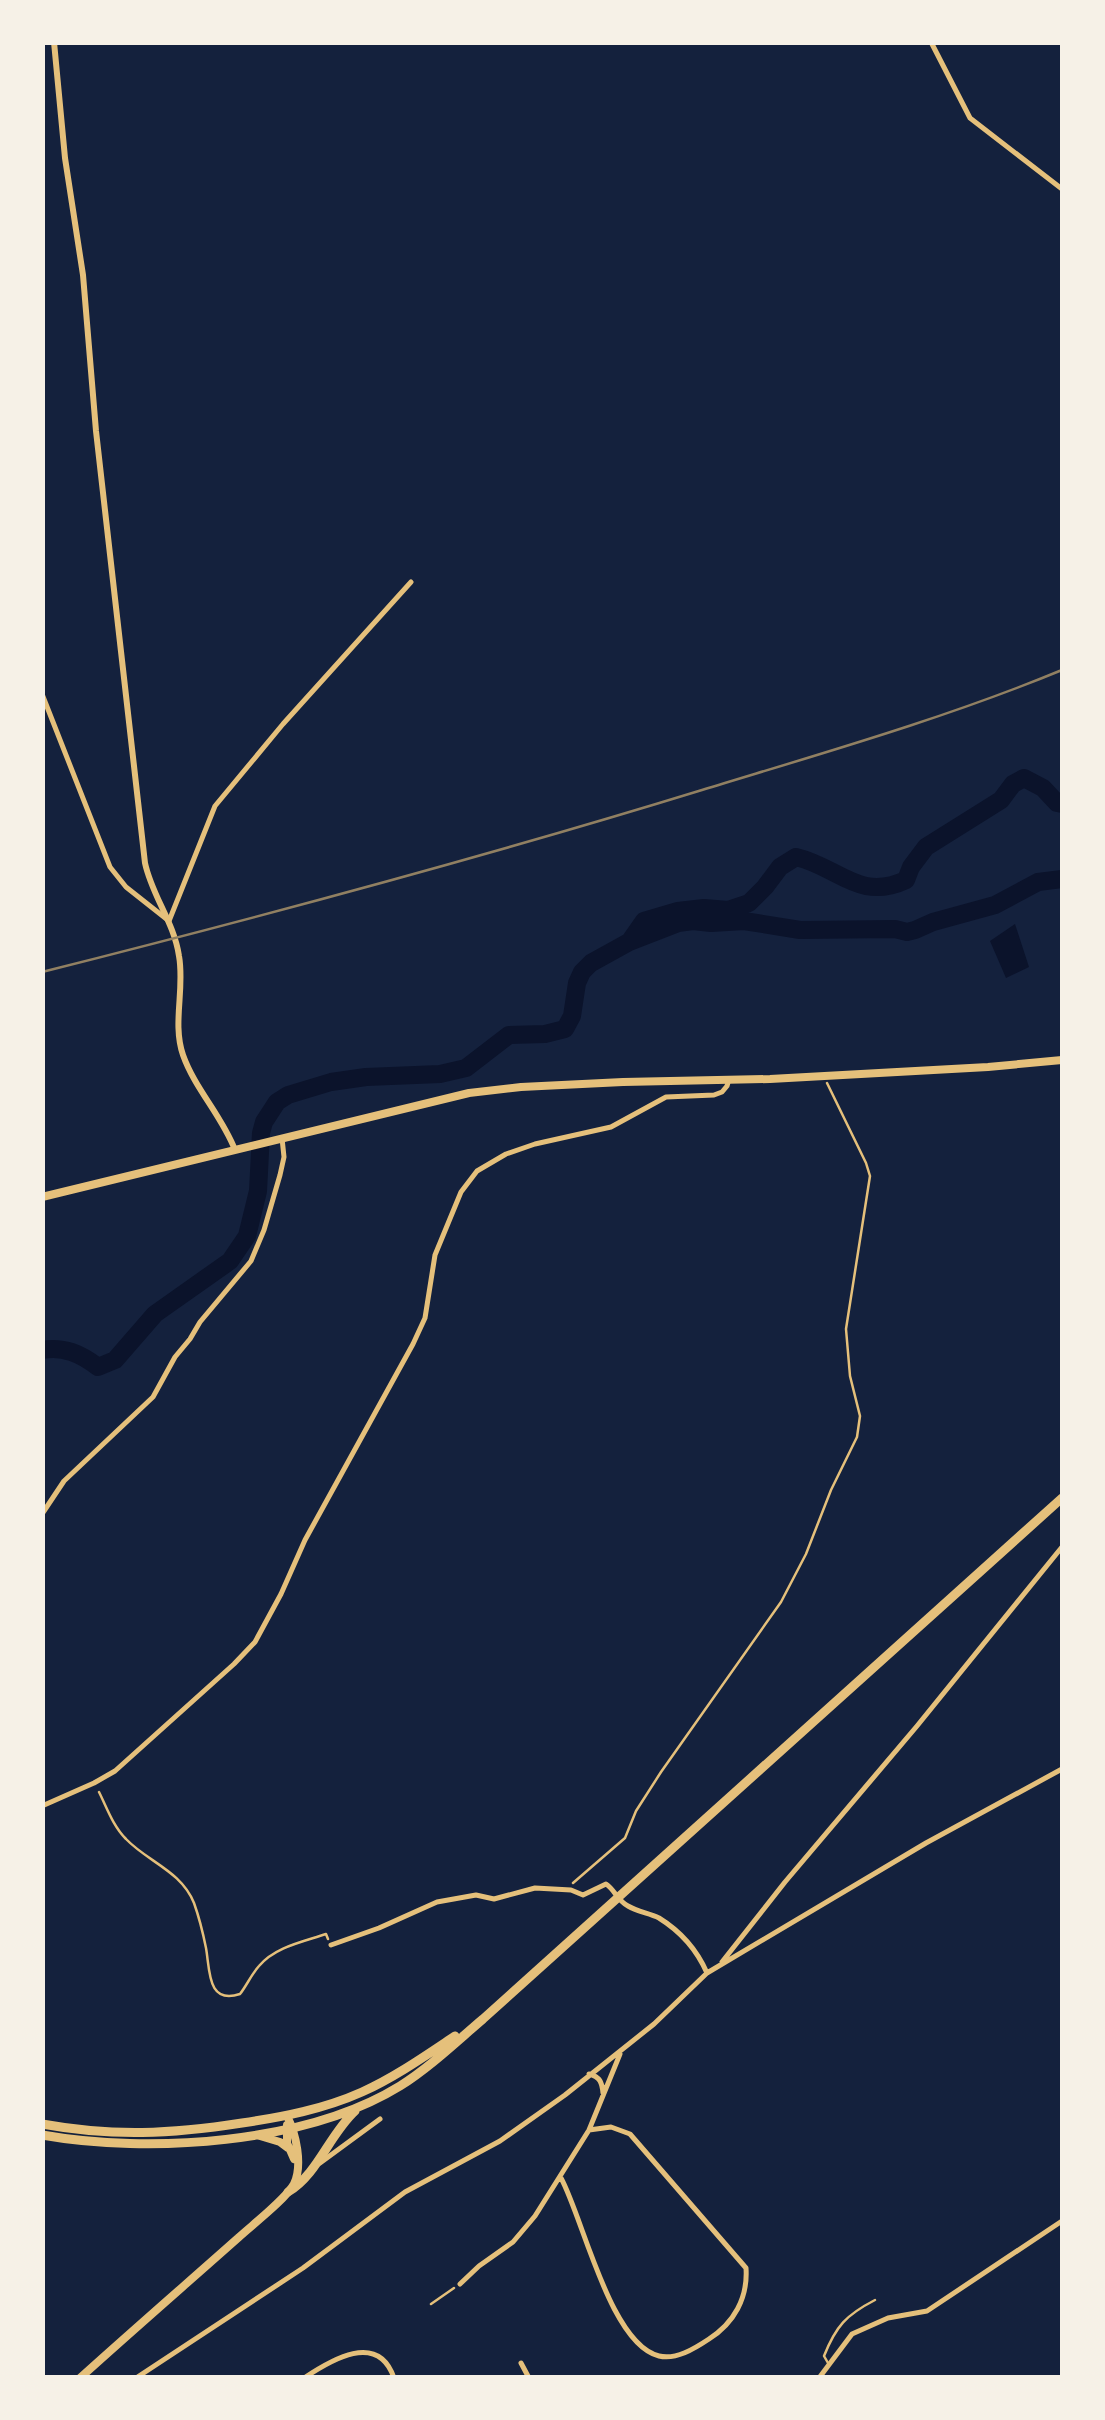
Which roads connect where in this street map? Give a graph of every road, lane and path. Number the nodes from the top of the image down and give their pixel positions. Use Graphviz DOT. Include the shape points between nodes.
graph roads {
  1 [pos="54,42"];
  2 [pos="931,42"];
  3 [pos="1062,189"];
  4 [pos="411,582"];
  5 [pos="42,694"];
  6 [pos="169,921"];
  7 [pos="1062,1060"];
  8 [pos="825,1076"];
  9 [pos="729,1079"];
  10 [pos="282,1138"];
  11 [pos="234,1150"];
  12 [pos="42,1197"];
  13 [pos="1062,1498"];
  14 [pos="42,1514"];
  15 [pos="1062,1547"];
  16 [pos="1062,1769"];
  17 [pos="94,1783"];
  18 [pos="42,1806"];
  19 [pos="571,1890"];
  20 [pos="617,1898"];
  21 [pos="331,1944"];
  22 [pos="721,1964"];
  23 [pos="707,1973"];
  24 [pos="483,2019"];
  25 [pos="621,2051"];
  26 [pos="589,2074"];
  27 [pos="604,2096"];
  28 [pos="360,2106"];
  29 [pos="287,2116"];
  30 [pos="380,2119"];
  31 [pos="42,2124"];
  32 [pos="290,2128"];
  33 [pos="589,2130"];
  34 [pos="251,2134"];
  35 [pos="42,2135"];
  36 [pos="289,2149"];
  37 [pos="296,2163"];
  38 [pos="316,2163"];
  39 [pos="560,2178"];
  40 [pos="288,2192"];
  41 [pos="1062,2221"];
  42 [pos="460,2284"];
  43 [pos="875,2300"];
  44 [pos="431,2304"];
  45 [pos="521,2363"];
  46 [pos="829,2364"];
  47 [pos="80,2378"];
  48 [pos="136,2378"];
  49 [pos="304,2378"];
  50 [pos="394,2378"];
  51 [pos="529,2378"];
  52 [pos="819,2378"];
  1 -- 6 [label="street" via="142,842 148,877"];
  2 -- 3 [label="street" via="970,118"];
  4 -- 6 [label="street" via="215,806"];
  5 -- 6 [label="street" via="110,867"];
  6 -- 11 [label="street" via="180,958 182,1053"];
  7 -- 8 [label="main road"];
  8 -- 9 [label="main road"];
  8 -- 19 [label="path" via="870,1176 846,1329 860,1416 857,1437 781,1602 653,1785 626,1838"];
  9 -- 10 [label="main road" via="470,1093"];
  9 -- 17 [label="street" via="714,1095 666,1097 611,1127 535,1144 476,1171 460,1192 435,1254 426,1318 255,1642"];
  10 -- 11 [label="main road"];
  10 -- 14 [label="street" via="280,1174 250,1261 200,1322 154,1397 64,1481"];
  11 -- 12 [label="main road"];
  13 -- 20 [label="main road"];
  15 -- 22 [label="street"];
  16 -- 22 [label="street"];
  17 -- 18 [label="street"];
  17 -- 21 [label="path" via="126,1839 190,1894 218,1992 240,1994 258,1966 279,1950 326,1934"];
  19 -- 20 [label="street" via="584,1895 606,1884"];
  19 -- 21 [label="street" via="535,1888 494,1899 437,1902"];
  20 -- 23 [label="street" via="686,1940"];
  20 -- 24 [label="main road"];
  22 -- 23 [label="street"];
  23 -- 25 [label="street"];
  24 -- 28 [label="main road" via="425,2069"];
  24 -- 29 [label="main road" via="391,2077"];
  25 -- 26 [label="street"];
  25 -- 27 [label="street"];
  26 -- 27 [label="street" via="602,2083"];
  26 -- 48 [label="street" via="500,2141 404,2192"];
  27 -- 33 [label="street"];
  28 -- 32 [label="main road"];
  28 -- 38 [label="main road"];
  29 -- 31 [label="main road" via="148,2134"];
  29 -- 32 [label="main road"];
  30 -- 38 [label="street"];
  32 -- 34 [label="main road"];
  32 -- 36 [label="main road"];
  32 -- 37 [label="main road"];
  33 -- 39 [label="street"];
  33 -- 39 [label="street" via="630,2134 746,2268 747,2288 728,2322 681,2354 658,2356 633,2340"];
  34 -- 35 [label="main road" via="154,2144"];
  34 -- 36 [label="main road"];
  36 -- 37 [label="main road"];
  37 -- 40 [label="main road"];
  38 -- 40 [label="main road"];
  39 -- 42 [label="street" via="514,2242"];
  40 -- 47 [label="main road"];
  41 -- 46 [label="street" via="927,2311 852,2334"];
  42 -- 44 [label="path"];
  43 -- 46 [label="lane" via="841,2322 824,2356"];
  45 -- 51 [label="street"];
  46 -- 52 [label="street"];
  49 -- 50 [label="street" via="344,2354 362,2352 380,2357"];
}
